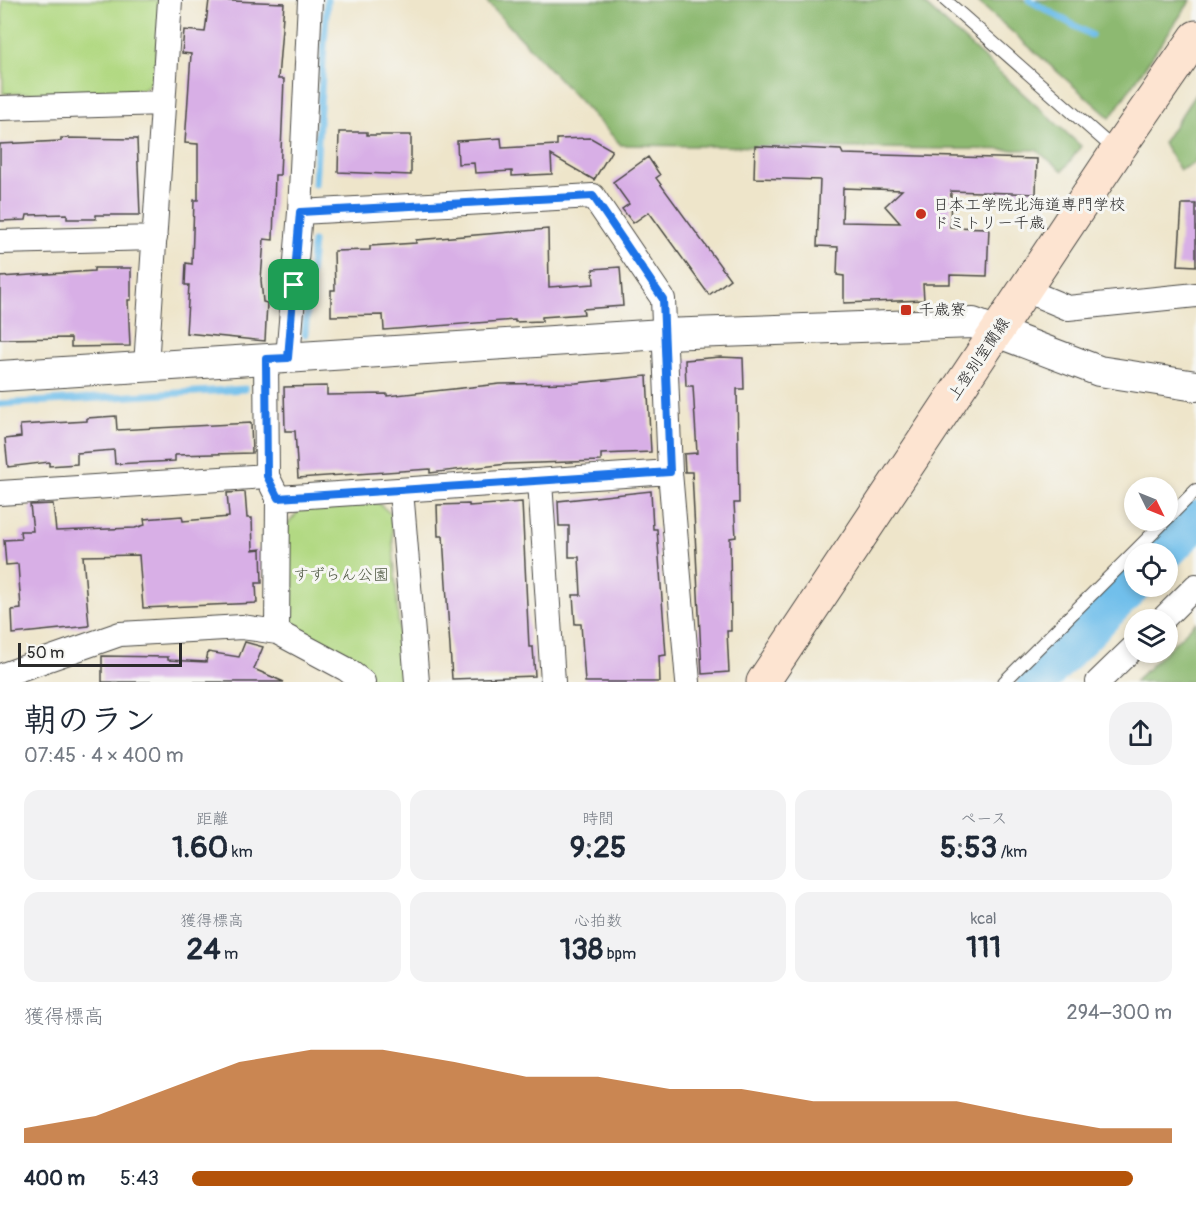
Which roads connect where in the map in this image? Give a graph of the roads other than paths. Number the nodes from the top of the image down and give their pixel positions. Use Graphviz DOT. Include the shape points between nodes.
graph roads {
  1 [pos="170,0"];
  2 [pos="310,0"];
  3 [pos="945,0"];
  4 [pos="1196,37"];
  5 [pos="164,103"];
  6 [pos="0,108"];
  7 [pos="1116,152"];
  8 [pos="300,212"];
  9 [pos="155,238"];
  10 [pos="0,243"];
  11 [pos="1026,290"];
  12 [pos="1196,295"];
  13 [pos="998,332"];
  14 [pos="663,334"];
  15 [pos="277,359"];
  16 [pos="146,366"];
  17 [pos="0,376"];
  18 [pos="1196,386"];
  19 [pos="670,472"];
  20 [pos="267,476"];
  21 [pos="540,481"];
  22 [pos="401,490"];
  23 [pos="1196,490"];
  24 [pos="0,493"];
  25 [pos="278,498"];
  26 [pos="1178,508"];
  27 [pos="1155,531"];
  28 [pos="1196,586"];
  29 [pos="1173,609"];
  30 [pos="277,632"];
  31 [pos="1124,657"];
  32 [pos="0,676"];
  33 [pos="363,682"];
  34 [pos="417,682"];
  35 [pos="553,682"];
  36 [pos="688,682"];
  37 [pos="763,682"];
  38 [pos="1004,682"];
  39 [pos="1098,682"];
  1 -- 5 [label="street"];
  2 -- 8 [label="street"];
  3 -- 7 [label="lane"];
  4 -- 7 [label="main road, 上登別室蘭線"];
  5 -- 6 [label="street"];
  5 -- 9 [label="street"];
  7 -- 11 [label="main road, 上登別室蘭線"];
  8 -- 14 [label="street" via="593,196 663,299"];
  8 -- 15 [label="street"];
  9 -- 10 [label="street"];
  9 -- 16 [label="street"];
  11 -- 12 [label="street" via="1068,308"];
  11 -- 13 [label="main road, 上登別室蘭線"];
  13 -- 14 [label="street" via="973,323"];
  13 -- 18 [label="street" via="1099,371"];
  13 -- 37 [label="main road, 上登別室蘭線"];
  14 -- 15 [label="street"];
  14 -- 19 [label="street"];
  15 -- 16 [label="street"];
  15 -- 20 [label="street"];
  16 -- 17 [label="street"];
  19 -- 21 [label="street"];
  19 -- 36 [label="street"];
  20 -- 24 [label="street"];
  20 -- 25 [label="street"];
  21 -- 22 [label="street"];
  21 -- 35 [label="street"];
  22 -- 25 [label="street"];
  22 -- 34 [label="street"];
  23 -- 26 [label="lane"];
  25 -- 30 [label="street"];
  27 -- 38 [label="lane"];
  28 -- 29 [label="street"];
  30 -- 32 [label="street" via="242,627 120,634"];
  30 -- 33 [label="street"];
  31 -- 39 [label="street"];
}
